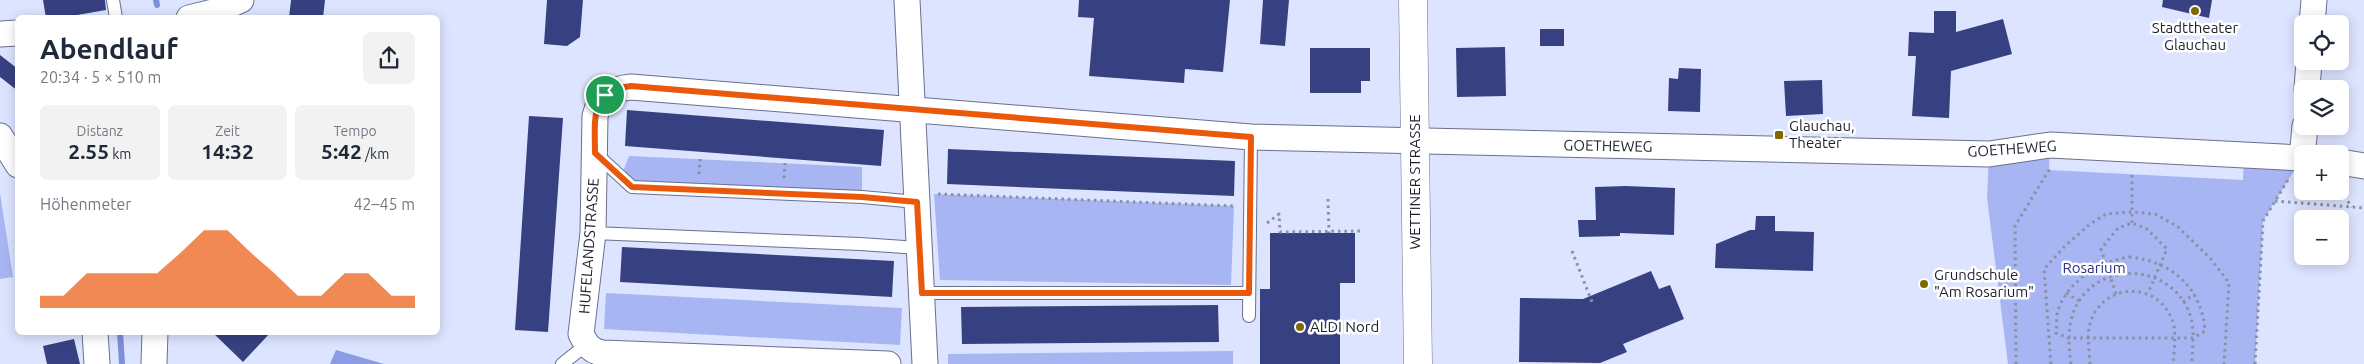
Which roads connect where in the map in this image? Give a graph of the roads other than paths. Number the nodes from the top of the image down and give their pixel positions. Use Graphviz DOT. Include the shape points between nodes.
graph roads {
  1 [pos="113,0"];
  2 [pos="241,0"];
  3 [pos="907,0"];
  4 [pos="1413,0"];
  5 [pos="2314,0"];
  6 [pos="216,14"];
  7 [pos="116,15"];
  8 [pos="2313,15"];
  9 [pos="15,33"];
  10 [pos="0,34"];
  11 [pos="913,110"];
  12 [pos="0,136"];
  13 [pos="1251,137"];
  14 [pos="1414,142"];
  15 [pos="595,153"];
  16 [pos="2294,158"];
  17 [pos="15,160"];
  18 [pos="2349,164"];
  19 [pos="2364,166"];
  20 [pos="917,197"];
  21 [pos="593,233"];
  22 [pos="919,248"];
  23 [pos="922,293"];
  24 [pos="1249,293"];
  25 [pos="1249,316"];
  26 [pos="95,335"];
  27 [pos="155,335"];
  28 [pos="586,345"];
  29 [pos="96,364"];
  30 [pos="154,364"];
  31 [pos="562,364"];
  32 [pos="888,364"];
  33 [pos="925,364"];
  34 [pos="1418,364"];
  1 -- 7 [label="lane"];
  2 -- 6 [label="street"];
  3 -- 11 [label="street"];
  4 -- 14 [label="street, WETTINER STRASSE"];
  5 -- 8 [label="street"];
  9 -- 10 [label="street"];
  11 -- 13 [label="street, GOETHEWEG"];
  11 -- 15 [label="street, HUFELANDSTRASSE" via="631,86 605,95 598,104"];
  11 -- 20 [label="street"];
  12 -- 17 [label="street"];
  13 -- 14 [label="street, GOETHEWEG"];
  13 -- 24 [label="lane"];
  14 -- 16 [label="street, GOETHEWEG" via="1989,154 2050,145"];
  14 -- 34 [label="street, WETTINER STRASSE"];
  15 -- 20 [label="lane" via="632,187"];
  15 -- 21 [label="street, HUFELANDSTRASSE"];
  18 -- 19 [label="street"];
  20 -- 22 [label="street"];
  21 -- 22 [label="lane"];
  21 -- 28 [label="street, HUFELANDSTRASSE" via="582,334"];
  22 -- 23 [label="street"];
  23 -- 24 [label="lane"];
  23 -- 33 [label="street"];
  24 -- 25 [label="lane"];
  26 -- 29 [label="street"];
  27 -- 30 [label="street"];
  28 -- 31 [label="lane"];
  28 -- 32 [label="street" via="597,352"];
}
